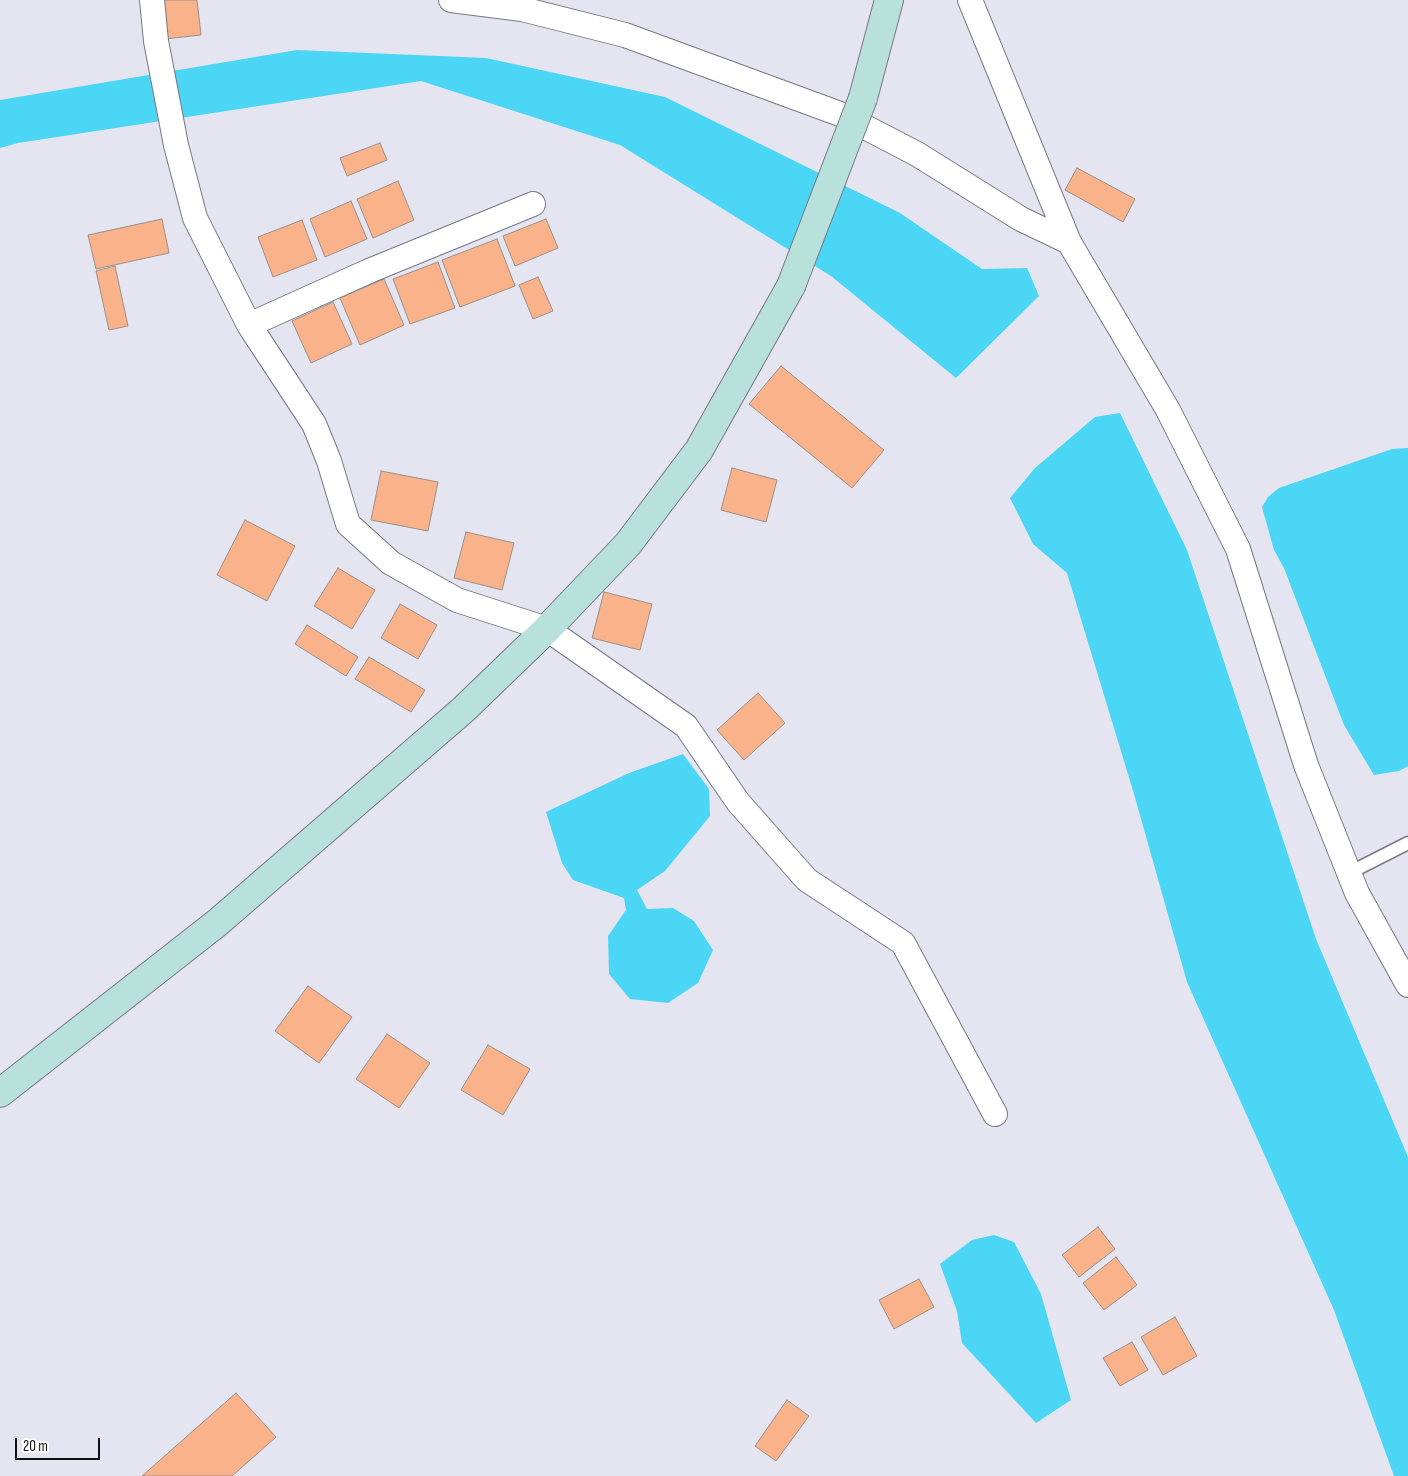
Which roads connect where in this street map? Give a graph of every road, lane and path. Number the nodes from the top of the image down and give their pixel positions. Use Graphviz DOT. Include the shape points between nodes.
graph roads {
  1 [pos="152,0"];
  2 [pos="451,0"];
  3 [pos="889,0"];
  4 [pos="970,0"];
  5 [pos="532,204"];
  6 [pos="1069,242"];
  7 [pos="250,325"];
  8 [pos="547,629"];
  9 [pos="1408,843"];
  10 [pos="1350,873"];
  11 [pos="1408,985"];
  12 [pos="0,1093"];
  13 [pos="995,1114"];
  1 -- 7 [label="street" via="156,42 176,145 195,218"];
  2 -- 6 [label="street" via="522,9 625,35 840,114 917,154 1022,219"];
  3 -- 8 [label="main road, bridge" via="863,98 790,286 699,450 628,544"];
  4 -- 6 [label="street"];
  5 -- 7 [label="street" via="369,271"];
  6 -- 10 [label="street" via="1168,410 1238,549 1306,765"];
  7 -- 8 [label="street" via="314,424 348,524 358,536 391,563 457,600"];
  8 -- 12 [label="main road" via="463,710 217,923"];
  8 -- 13 [label="street" via="686,726 738,802 807,880 903,943"];
  9 -- 10 [label="lane"];
  10 -- 11 [label="street" via="1357,893"];
}
